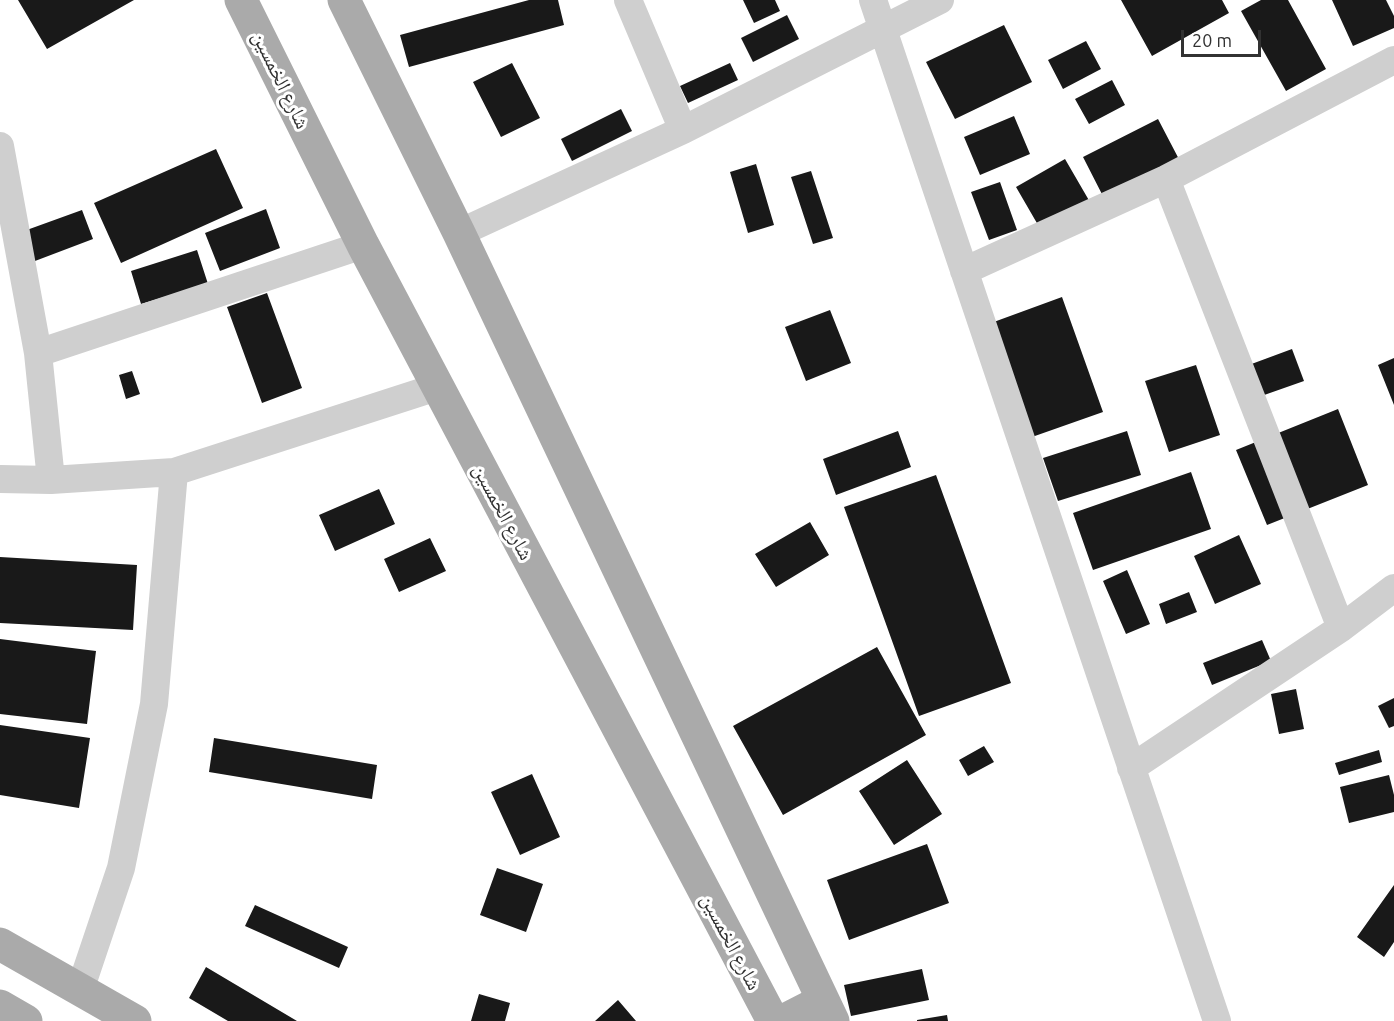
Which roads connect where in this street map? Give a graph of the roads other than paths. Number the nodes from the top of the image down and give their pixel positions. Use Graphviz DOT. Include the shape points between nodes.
graph roads {
  1 [pos="241,0"];
  2 [pos="344,0"];
  3 [pos="628,0"];
  4 [pos="873,0"];
  5 [pos="940,0"];
  6 [pos="884,29"];
  7 [pos="1394,60"];
  8 [pos="683,130"];
  9 [pos="0,146"];
  10 [pos="1166,179"];
  11 [pos="459,233"];
  12 [pos="363,245"];
  13 [pos="964,271"];
  14 [pos="38,352"];
  15 [pos="437,387"];
  16 [pos="174,472"];
  17 [pos="0,479"];
  18 [pos="51,480"];
  19 [pos="1394,588"];
  20 [pos="1341,628"];
  21 [pos="1131,768"];
  22 [pos="0,944"];
  23 [pos="80,990"];
  24 [pos="0,1006"];
  25 [pos="828,1011"];
  26 [pos="26,1021"];
  27 [pos="135,1021"];
  28 [pos="772,1021"];
  29 [pos="783,1021"];
  30 [pos="1217,1021"];
  1 -- 12 [label="main road, شارع الخمسين"];
  2 -- 11 [label="main road"];
  3 -- 8 [label="street"];
  4 -- 6 [label="street"];
  5 -- 6 [label="street"];
  6 -- 8 [label="street"];
  6 -- 13 [label="street"];
  7 -- 10 [label="street"];
  8 -- 11 [label="street"];
  9 -- 14 [label="street"];
  10 -- 13 [label="street"];
  10 -- 20 [label="street"];
  11 -- 25 [label="main road"];
  12 -- 14 [label="street"];
  12 -- 15 [label="main road, شارع الخمسين"];
  13 -- 21 [label="street"];
  14 -- 18 [label="street"];
  15 -- 16 [label="street"];
  15 -- 28 [label="main road, شارع الخمسين"];
  16 -- 18 [label="street"];
  16 -- 23 [label="street" via="154,704 122,868"];
  17 -- 18 [label="street"];
  19 -- 20 [label="street"];
  20 -- 21 [label="street"];
  21 -- 30 [label="street"];
  22 -- 23 [label="main road"];
  23 -- 27 [label="main road"];
  24 -- 26 [label="main road"];
  25 -- 29 [label="main road"];
}
